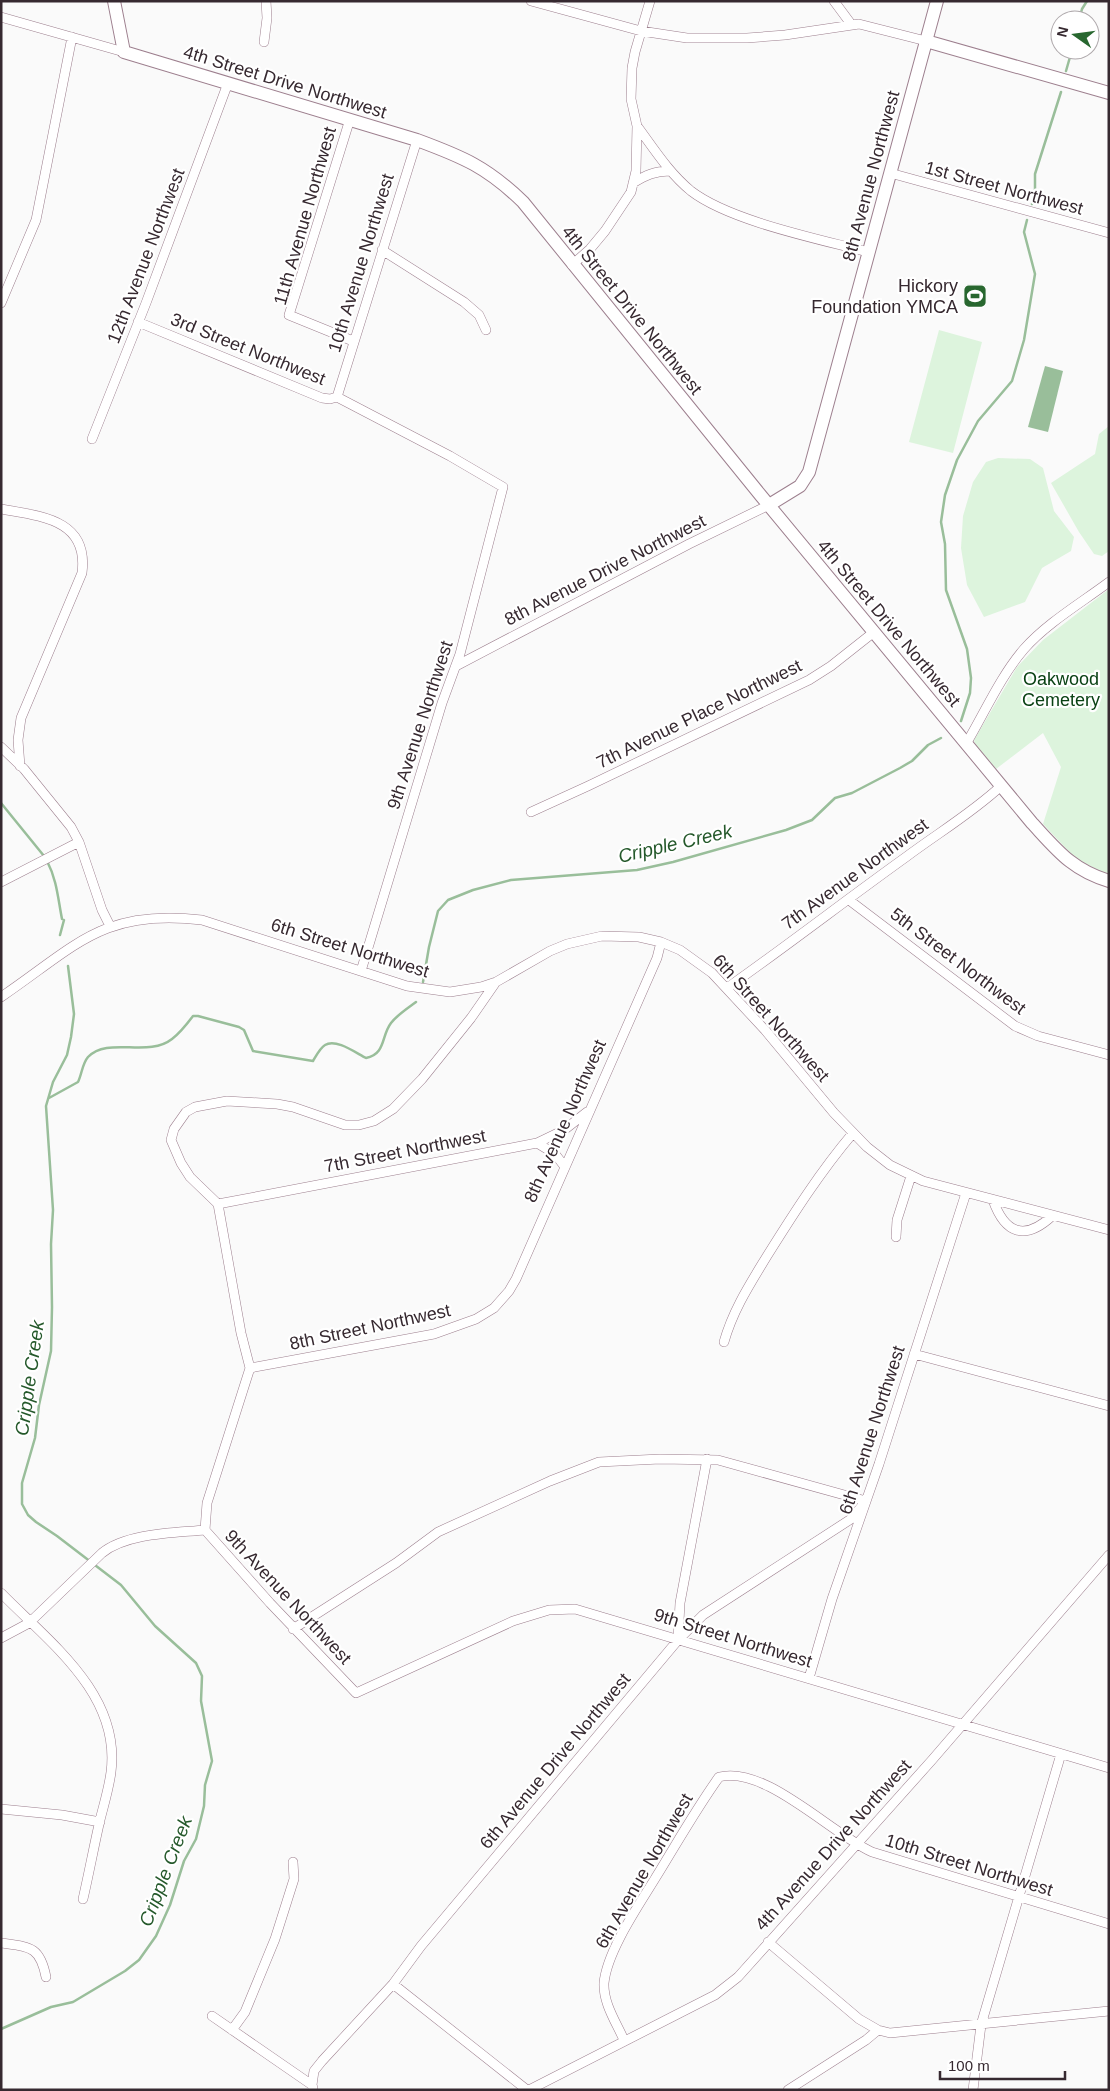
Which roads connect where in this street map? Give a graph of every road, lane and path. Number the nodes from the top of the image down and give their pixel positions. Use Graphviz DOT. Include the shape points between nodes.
graph roads {
  1 [pos="114,1"];
  2 [pos="266,1"];
  3 [pos="530,1"];
  4 [pos="650,1"];
  5 [pos="834,1"];
  6 [pos="938,1"];
  7 [pos="1,17"];
  8 [pos="851,24"];
  9 [pos="641,31"];
  10 [pos="72,37"];
  11 [pos="926,41"];
  12 [pos="264,42"];
  13 [pos="124,52"];
  14 [pos="228,83"];
  15 [pos="1109,93"];
  16 [pos="350,119"];
  17 [pos="637,126"];
  18 [pos="417,140"];
  19 [pos="670,171"];
  20 [pos="890,173"];
  21 [pos="633,183"];
  22 [pos="1109,234"];
  23 [pos="382,250"];
  24 [pos="868,252"];
  25 [pos="572,265"];
  26 [pos="1,303"];
  27 [pos="138,322"];
  28 [pos="486,330"];
  29 [pos="354,342"];
  30 [pos="337,397"];
  31 [pos="92,439"];
  32 [pos="503,487"];
  33 [pos="769,505"];
  34 [pos="1,509"];
  35 [pos="1109,582"];
  36 [pos="874,632"];
  37 [pos="456,666"];
  38 [pos="966,744"];
  39 [pos="1,748"];
  40 [pos="20,766"];
  41 [pos="1001,786"];
  42 [pos="531,812"];
  43 [pos="79,842"];
  44 [pos="1109,881"];
  45 [pos="1,882"];
  46 [pos="849,900"];
  47 [pos="110,926"];
  48 [pos="661,942"];
  49 [pos="361,971"];
  50 [pos="496,982"];
  51 [pos="727,988"];
  52 [pos="1,997"];
  53 [pos="1109,1055"];
  54 [pos="589,1110"];
  55 [pos="853,1133"];
  56 [pos="537,1143"];
  57 [pos="565,1167"];
  58 [pos="911,1176"];
  59 [pos="966,1193"];
  60 [pos="993,1200"];
  61 [pos="218,1204"];
  62 [pos="1052,1216"];
  63 [pos="1109,1230"];
  64 [pos="896,1237"];
  65 [pos="494,1308"];
  66 [pos="724,1342"];
  67 [pos="914,1354"];
  68 [pos="250,1368"];
  69 [pos="1109,1406"];
  70 [pos="707,1459"];
  71 [pos="866,1501"];
  72 [pos="205,1530"];
  73 [pos="1109,1555"];
  74 [pos="1098,1566"];
  75 [pos="1109,1569"];
  76 [pos="1,1593"];
  77 [pos="31,1622"];
  78 [pos="294,1629"];
  79 [pos="1,1638"];
  80 [pos="678,1640"];
  81 [pos="809,1678"];
  82 [pos="356,1693"];
  83 [pos="963,1724"];
  84 [pos="1061,1754"];
  85 [pos="1109,1768"];
  86 [pos="719,1777"];
  87 [pos="1,1809"];
  88 [pos="100,1822"];
  89 [pos="855,1844"];
  90 [pos="293,1862"];
  91 [pos="1019,1897"];
  92 [pos="83,1899"];
  93 [pos="1109,1924"];
  94 [pos="768,1942"];
  95 [pos="1,1943"];
  96 [pos="46,1977"];
  97 [pos="393,1984"];
  98 [pos="1109,2011"];
  99 [pos="212,2016"];
  100 [pos="981,2025"];
  101 [pos="232,2030"];
  102 [pos="878,2030"];
  103 [pos="624,2040"];
  104 [pos="314,2087"];
  105 [pos="528,2090"];
  106 [pos="788,2090"];
  107 [pos="973,2090"];
  1 -- 13 [label="main road"];
  2 -- 12 [label="street"];
  3 -- 9 [label="street"];
  4 -- 9 [label="street"];
  5 -- 8 [label="street"];
  6 -- 11 [label="main road, 8th Avenue Northwest"];
  7 -- 10 [label="street, 4th Street Drive Northwest"];
  8 -- 9 [label="street" via="747,38 687,38"];
  8 -- 11 [label="street"];
  9 -- 17 [label="street" via="631,85"];
  10 -- 13 [label="street, 4th Street Drive Northwest"];
  10 -- 26 [label="street" via="36,220"];
  11 -- 15 [label="main road"];
  11 -- 20 [label="main road, 8th Avenue Northwest"];
  13 -- 14 [label="main road, 4th Street Drive Northwest"];
  14 -- 16 [label="main road, 4th Street Drive Northwest"];
  14 -- 27 [label="street, 12th Avenue Northwest"];
  16 -- 18 [label="main road, 4th Street Drive Northwest"];
  16 -- 29 [label="street, 11th Avenue Northwest" via="289,316"];
  17 -- 19 [label="street"];
  17 -- 21 [label="street"];
  18 -- 23 [label="street, 10th Avenue Northwest"];
  18 -- 25 [label="main road, 4th Street Drive Northwest" via="457,154 494,176 523,202"];
  19 -- 21 [label="street" via="656,171"];
  19 -- 24 [label="street" via="692,191 721,208"];
  20 -- 22 [label="street, 1st Street Northwest"];
  20 -- 24 [label="main road, 8th Avenue Northwest"];
  21 -- 25 [label="street" via="631,192 605,231"];
  23 -- 28 [label="street" via="464,302 479,314"];
  23 -- 29 [label="street, 10th Avenue Northwest"];
  24 -- 33 [label="main road, 8th Avenue Northwest" via="808,472 800,486"];
  25 -- 33 [label="main road, 4th Street Drive Northwest"];
  27 -- 30 [label="street, 3rd Street Northwest" via="322,398"];
  27 -- 31 [label="street, 12th Avenue Northwest"];
  29 -- 30 [label="street, 10th Avenue Northwest"];
  30 -- 32 [label="street, 3rd Street Northwest"];
  32 -- 37 [label="street, 9th Avenue Northwest"];
  33 -- 36 [label="main road, 4th Street Drive Northwest"];
  33 -- 37 [label="street, 8th Avenue Drive Northwest"];
  34 -- 40 [label="street" via="60,523 75,538 82,558 82,573 21,718 18,740"];
  35 -- 38 [label="street" via="1038,635 1014,662"];
  36 -- 38 [label="main road, 4th Street Drive Northwest"];
  36 -- 42 [label="street, 7th Avenue Place Northwest" via="809,680"];
  37 -- 49 [label="street, 9th Avenue Northwest"];
  38 -- 41 [label="main road, 4th Street Drive Northwest"];
  39 -- 40 [label="street"];
  40 -- 43 [label="street" via="69,824"];
  41 -- 44 [label="main road, 4th Street Drive Northwest" via="1060,854 1074,866"];
  41 -- 46 [label="street, 7th Avenue Northwest" via="968,814"];
  43 -- 45 [label="street"];
  43 -- 47 [label="street"];
  46 -- 51 [label="street, 7th Avenue Northwest"];
  46 -- 53 [label="street, 5th Street Northwest" via="1015,1026 1038,1036"];
  47 -- 49 [label="street, 6th Street Northwest" via="159,918 202,920"];
  47 -- 52 [label="street, 6th Street Northwest" via="81,940"];
  48 -- 50 [label="street, 6th Street Northwest" via="621,935 584,939 550,951"];
  48 -- 51 [label="street, 6th Street Northwest" via="697,960"];
  48 -- 54 [label="street, 8th Avenue Northwest"];
  49 -- 50 [label="street, 6th Street Northwest" via="407,986 440,991 466,990"];
  50 -- 61 [label="street" via="422,1079 384,1116 359,1125 345,1124 293,1107 244,1101 205,1104 186,1112 174,1129 171,1140 190,1177"];
  51 -- 55 [label="street, 6th Street Northwest"];
  54 -- 56 [label="street, 7th Street Northwest" via="570,1126"];
  54 -- 57 [label="street, 8th Avenue Northwest"];
  55 -- 58 [label="street, 6th Street Northwest" via="878,1157"];
  55 -- 66 [label="street" via="828,1162 796,1209 737,1306"];
  56 -- 57 [label="street" via="555,1154"];
  56 -- 61 [label="street, 7th Street Northwest"];
  57 -- 65 [label="street, 8th Avenue Northwest" via="516,1279"];
  58 -- 59 [label="street, 6th Street Northwest"];
  58 -- 64 [label="street" via="897,1220"];
  59 -- 60 [label="street, 6th Street Northwest"];
  59 -- 67 [label="street, 6th Avenue Northwest"];
  60 -- 62 [label="street, 6th Street Northwest"];
  60 -- 62 [label="street" via="999,1216 1013,1229 1027,1232"];
  61 -- 68 [label="street"];
  62 -- 63 [label="street, 6th Street Northwest"];
  65 -- 68 [label="street, 8th Street Northwest" via="476,1319 434,1334"];
  67 -- 69 [label="street"];
  67 -- 71 [label="street, 6th Avenue Northwest"];
  68 -- 72 [label="street, 9th Avenue Northwest" via="207,1503"];
  70 -- 71 [label="street"];
  70 -- 78 [label="street" via="605,1461 564,1475 438,1532"];
  70 -- 80 [label="street" via="680,1603"];
  71 -- 80 [label="street, 6th Avenue Drive Northwest" via="851,1520 703,1615"];
  71 -- 81 [label="street, 6th Avenue Northwest"];
  72 -- 77 [label="street" via="114,1544"];
  72 -- 78 [label="street, 9th Avenue Northwest"];
  73 -- 74 [label="street, 4th Avenue Drive Northwest"];
  74 -- 75 [label="street"];
  74 -- 83 [label="street, 4th Avenue Drive Northwest"];
  76 -- 77 [label="street"];
  77 -- 79 [label="street"];
  77 -- 88 [label="street" via="80,1674 104,1716 112,1760"];
  78 -- 82 [label="street, 9th Avenue Northwest"];
  80 -- 81 [label="street, 9th Street Northwest"];
  80 -- 82 [label="street, 9th Street Northwest" via="575,1609 549,1610 512,1621"];
  80 -- 97 [label="street, 6th Avenue Drive Northwest" via="421,1946"];
  81 -- 83 [label="street, 9th Street Northwest"];
  83 -- 84 [label="street, 9th Street Northwest"];
  83 -- 89 [label="street, 4th Avenue Drive Northwest"];
  84 -- 85 [label="street, 9th Street Northwest"];
  84 -- 91 [label="street"];
  86 -- 89 [label="street, 10th Street Northwest" via="739,1776 776,1789"];
  86 -- 103 [label="street, 6th Avenue Northwest" via="630,1920 608,1966 605,1997"];
  87 -- 88 [label="street"];
  88 -- 92 [label="street"];
  89 -- 91 [label="street, 10th Street Northwest"];
  89 -- 94 [label="street, 4th Avenue Drive Northwest"];
  90 -- 101 [label="street" via="294,1879 274,1939 245,2012"];
  91 -- 93 [label="street, 10th Street Northwest"];
  91 -- 100 [label="street"];
  94 -- 102 [label="street" via="859,2019"];
  94 -- 103 [label="street, 4th Avenue Drive Northwest" via="738,1977 715,1995"];
  95 -- 96 [label="street" via="37,1952 44,1962"];
  97 -- 104 [label="street, 6th Avenue Drive Northwest" via="314,2071"];
  97 -- 105 [label="street"];
  98 -- 100 [label="street"];
  99 -- 101 [label="street"];
  100 -- 102 [label="street" via="890,2033"];
  100 -- 107 [label="street"];
  101 -- 104 [label="street"];
  102 -- 106 [label="street"];
  103 -- 105 [label="street, 4th Avenue Drive Northwest"];
}
